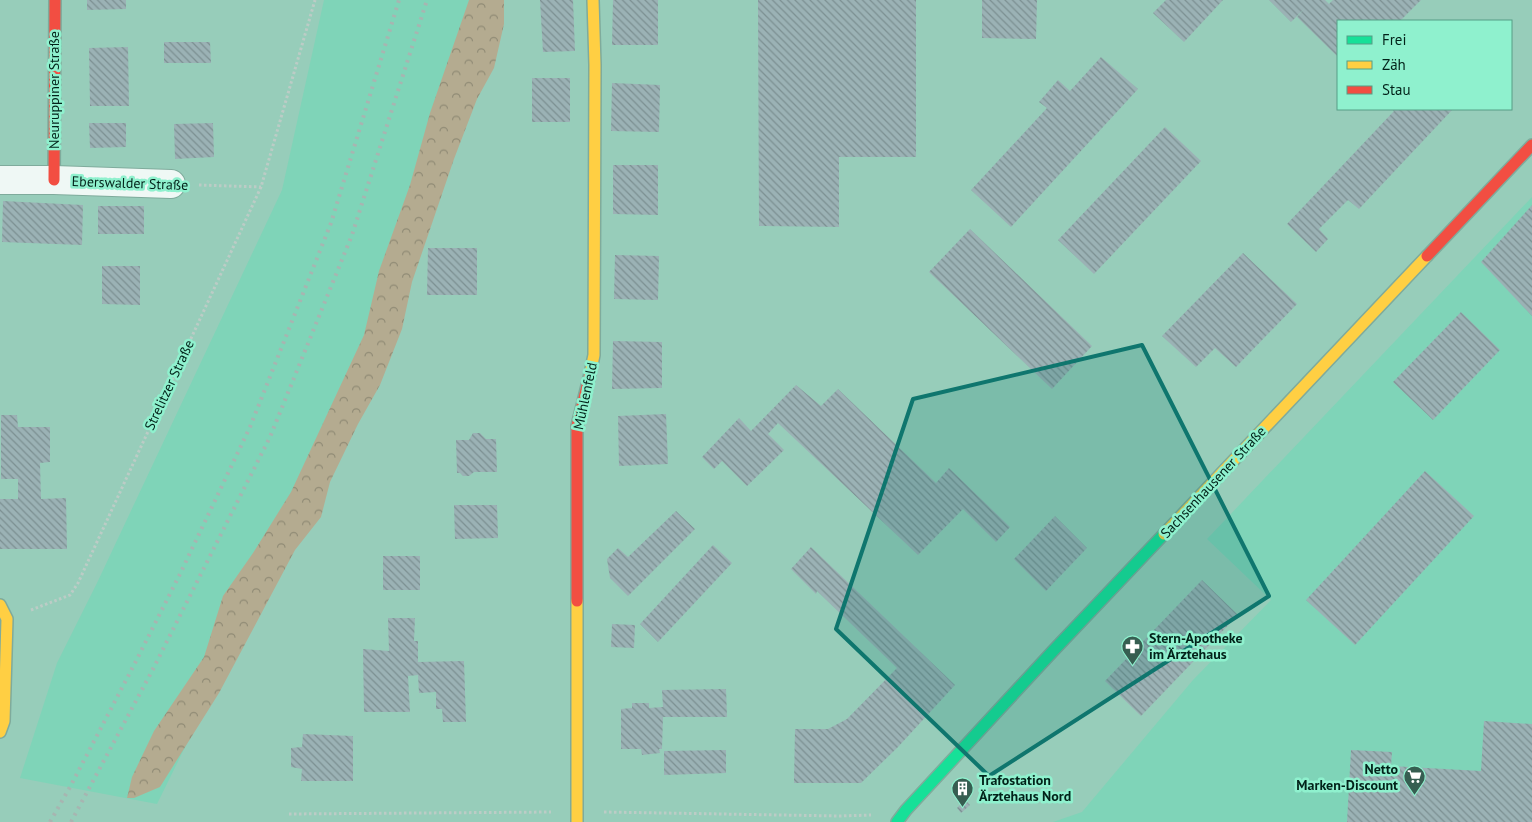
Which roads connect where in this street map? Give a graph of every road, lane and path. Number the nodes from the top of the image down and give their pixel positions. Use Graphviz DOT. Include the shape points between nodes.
graph roads {
  1 [pos="55,0"];
  2 [pos="316,0"];
  3 [pos="593,0"];
  4 [pos="1532,145"];
  5 [pos="0,180"];
  6 [pos="54,180"];
  7 [pos="171,184"];
  8 [pos="261,187"];
  9 [pos="0,605"];
  10 [pos="7,619"];
  11 [pos="0,732"];
  12 [pos="577,822"];
  13 [pos="897,822"];
  1 -- 6 [label="street, Neuruppiner Straße"];
  2 -- 8 [label="path, Strelitzer Straße"];
  3 -- 12 [label="street, Mühlenfeld" via="594,355 577,426"];
  4 -- 13 [label="street, Sachsenhausener Straße" via="1053,651"];
  5 -- 6 [label="street, Eberswalder Straße"];
  6 -- 7 [label="street, Eberswalder Straße"];
  7 -- 8 [label="path, Eberswalder Straße"];
  8 -- 10 [label="path, Strelitzer Straße" via="78,583 70,596"];
  9 -- 10 [label="street"];
  10 -- 11 [label="street" via="4,721"];
}
